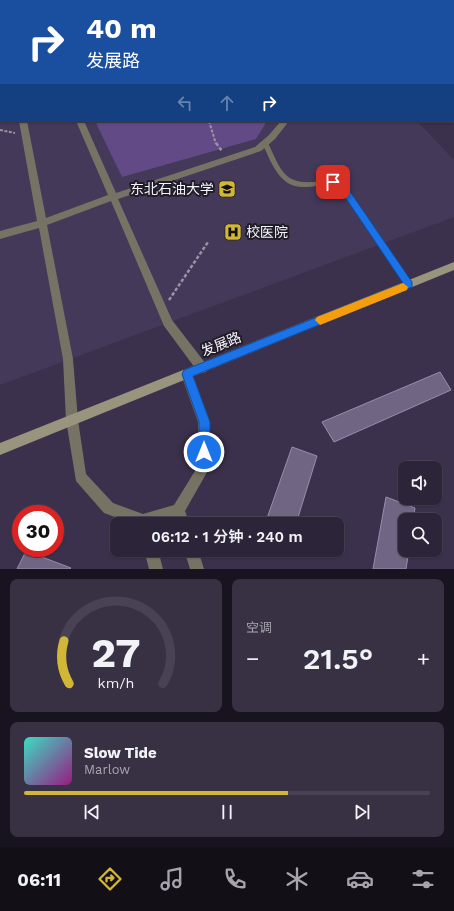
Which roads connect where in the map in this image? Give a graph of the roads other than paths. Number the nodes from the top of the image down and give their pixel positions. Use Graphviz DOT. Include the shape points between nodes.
graph roads {
  1 [pos="23,122"];
  2 [pos="80,122"];
  3 [pos="284,122"];
  4 [pos="265,143"];
  5 [pos="113,197"];
  6 [pos="42,223"];
  7 [pos="0,235"];
  8 [pos="454,266"];
  9 [pos="409,284"];
  10 [pos="202,368"];
  11 [pos="187,374"];
  12 [pos="72,420"];
  13 [pos="0,449"];
  14 [pos="178,510"];
  15 [pos="130,517"];
  16 [pos="160,517"];
  17 [pos="180,517"];
  18 [pos="153,557"];
  19 [pos="193,557"];
  20 [pos="156,569"];
  21 [pos="197,569"];
  1 -- 6 [label="street"];
  2 -- 5 [label="street"];
  3 -- 4 [label="street"];
  4 -- 5 [label="street" via="258,149"];
  4 -- 9 [label="lane" via="283,178 294,185 333,182 340,184"];
  5 -- 6 [label="street"];
  5 -- 10 [label="street" via="168,323"];
  6 -- 7 [label="street"];
  6 -- 12 [label="street" via="68,359"];
  8 -- 9 [label="main road, 发展路"];
  9 -- 10 [label="main road, 发展路"];
  10 -- 11 [label="main road, 发展路"];
  11 -- 12 [label="main road, 发展路"];
  11 -- 14 [label="street" via="204,422 204,467"];
  12 -- 13 [label="main road, 发展路"];
  12 -- 15 [label="street" via="80,476 109,508"];
  14 -- 16 [label="street"];
  14 -- 17 [label="street"];
  18 -- 20 [label="street"];
  19 -- 21 [label="street"];
}
